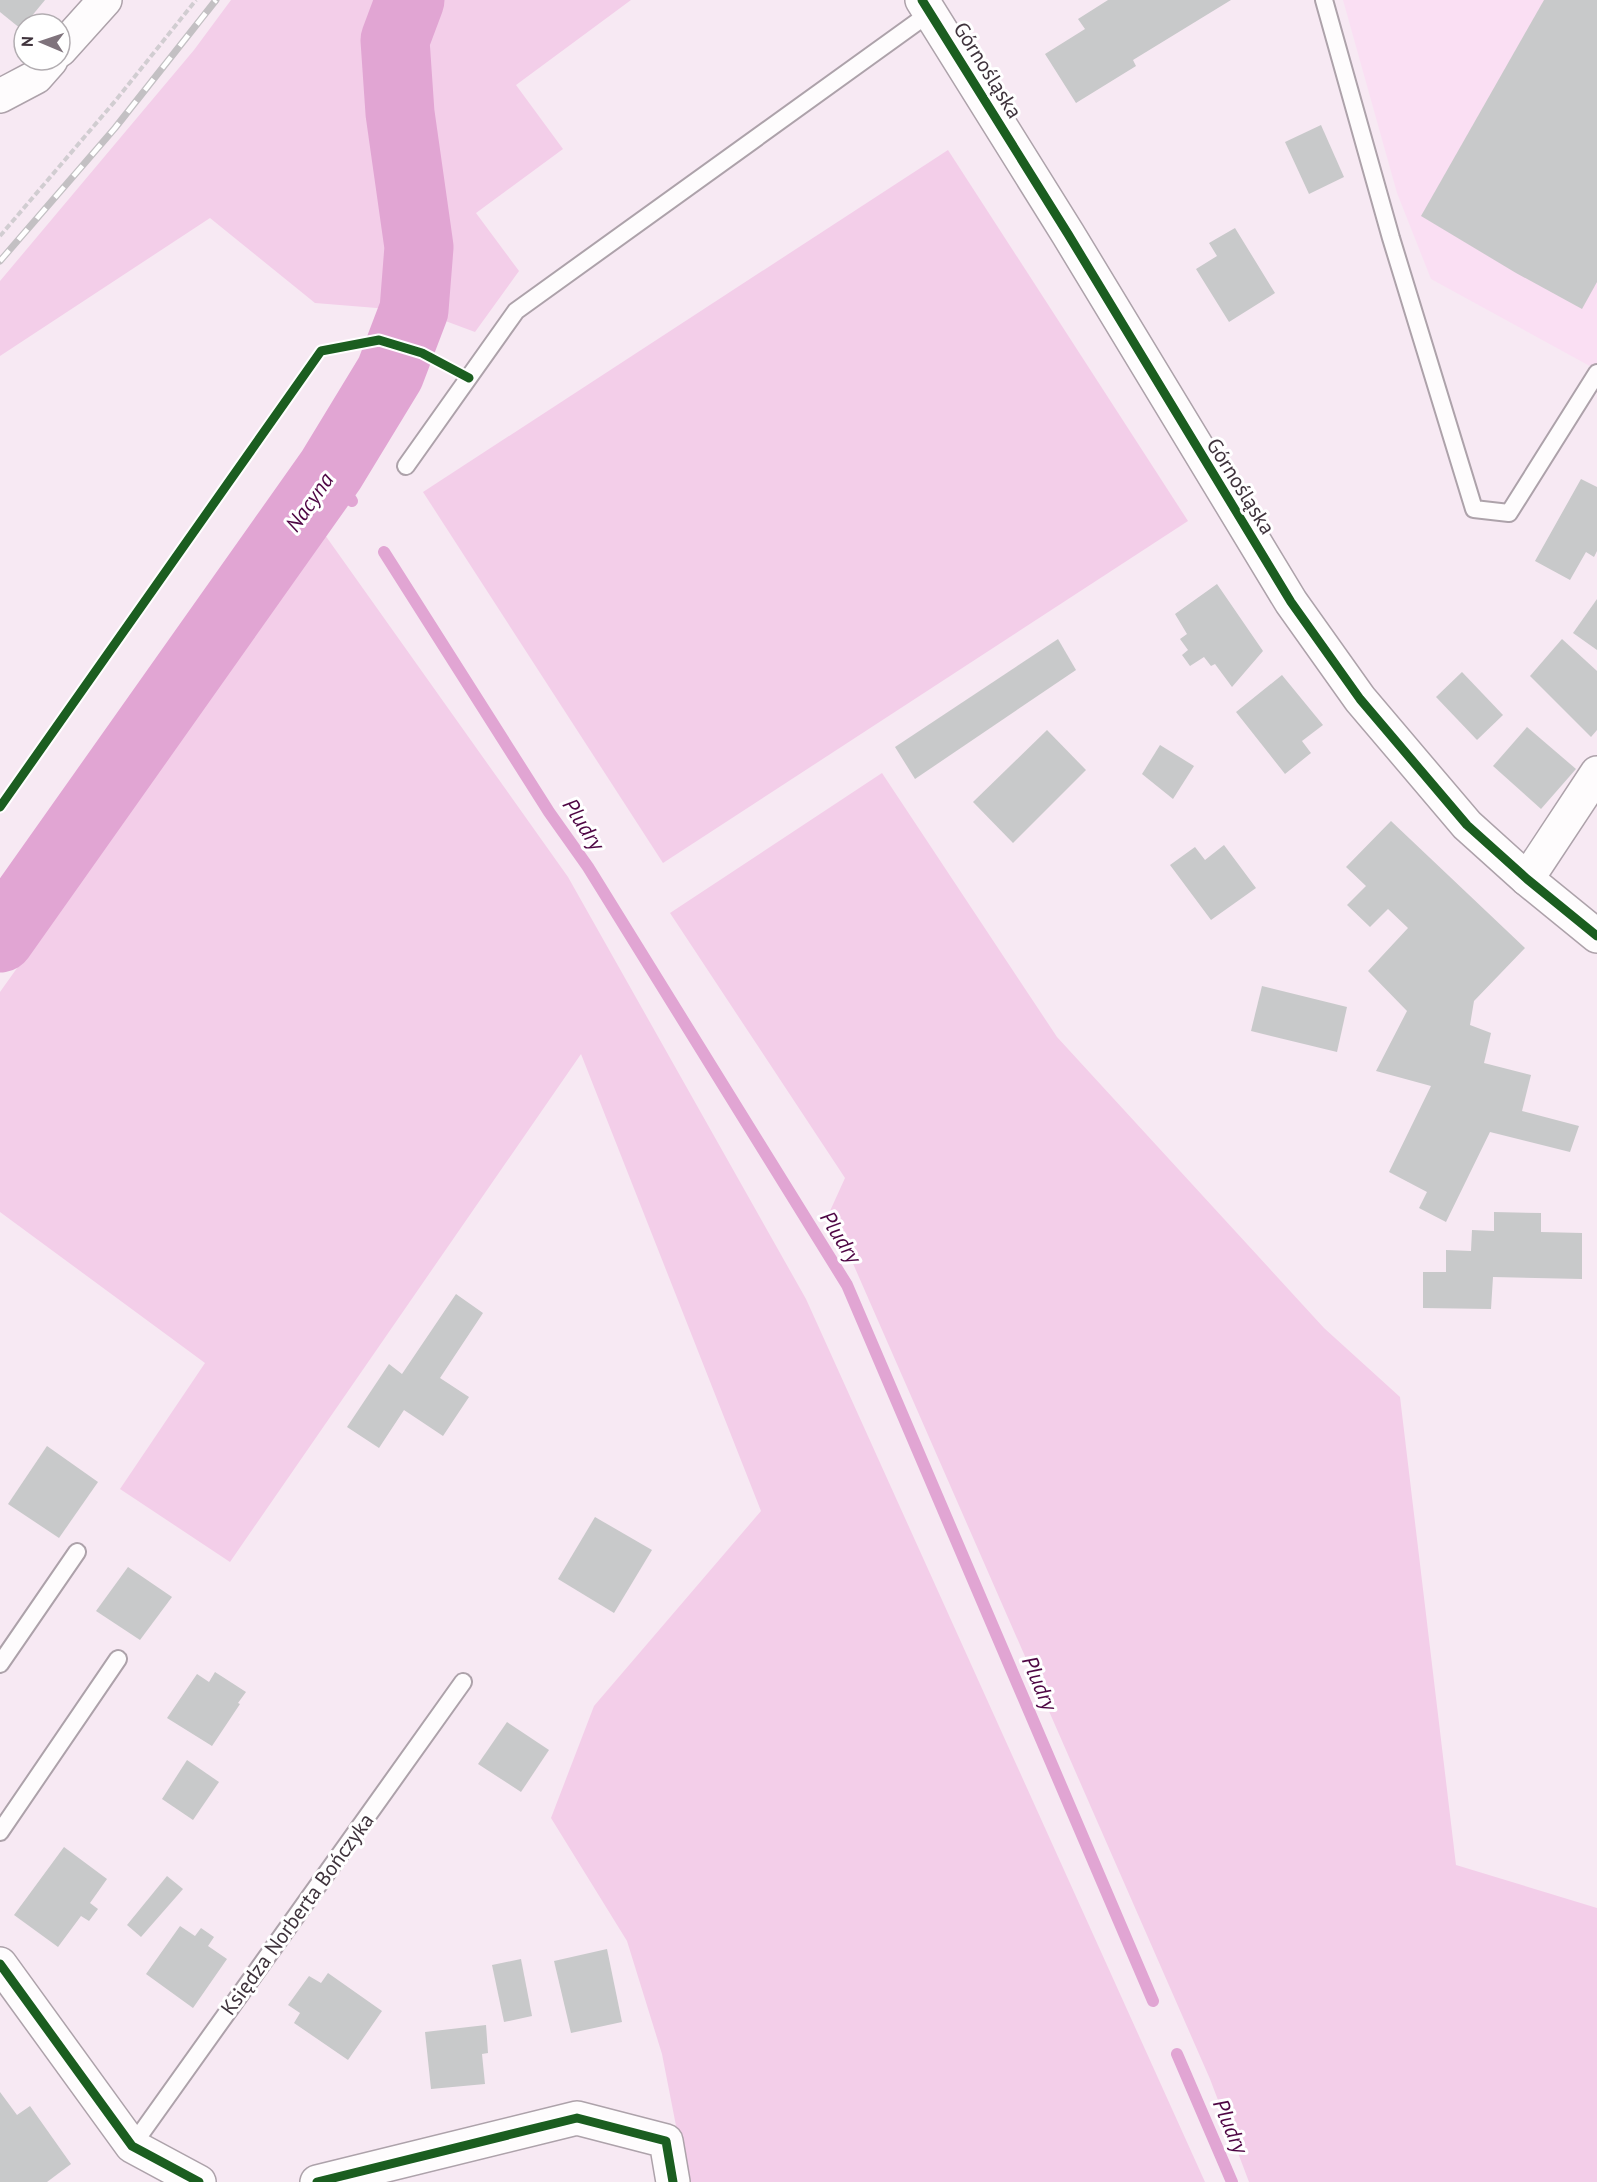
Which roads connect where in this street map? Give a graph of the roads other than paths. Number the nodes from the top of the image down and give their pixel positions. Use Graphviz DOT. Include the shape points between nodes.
graph roads {
  1 [pos="105,0"];
  2 [pos="1324,0"];
  3 [pos="934,9"];
  4 [pos="72,37"];
  5 [pos="40,72"];
  6 [pos="0,96"];
  7 [pos="1597,373"];
  8 [pos="406,466"];
  9 [pos="1597,773"];
  10 [pos="1527,879"];
  11 [pos="1597,936"];
  12 [pos="77,1552"];
  13 [pos="118,1659"];
  14 [pos="0,1664"];
  15 [pos="463,1682"];
  16 [pos="0,1832"];
  17 [pos="0,1964"];
  18 [pos="132,2146"];
  19 [pos="194,2181"];
  20 [pos="317,2182"];
  21 [pos="674,2182"];
  1 -- 4 [label="street"];
  2 -- 7 [label="lane" via="1391,238 1474,509 1509,513"];
  3 -- 8 [label="lane" via="516,311"];
  3 -- 10 [label="street, Górnośląska" via="1291,602 1405,754 1467,825"];
  5 -- 6 [label="street"];
  9 -- 10 [label="street"];
  10 -- 11 [label="street, Górnośląska"];
  12 -- 14 [label="lane"];
  13 -- 16 [label="lane"];
  15 -- 18 [label="lane, Księdza Norberta Bończyka"];
  17 -- 18 [label="street"];
  18 -- 19 [label="street"];
  20 -- 21 [label="street" via="577,2118 666,2140"];
}
